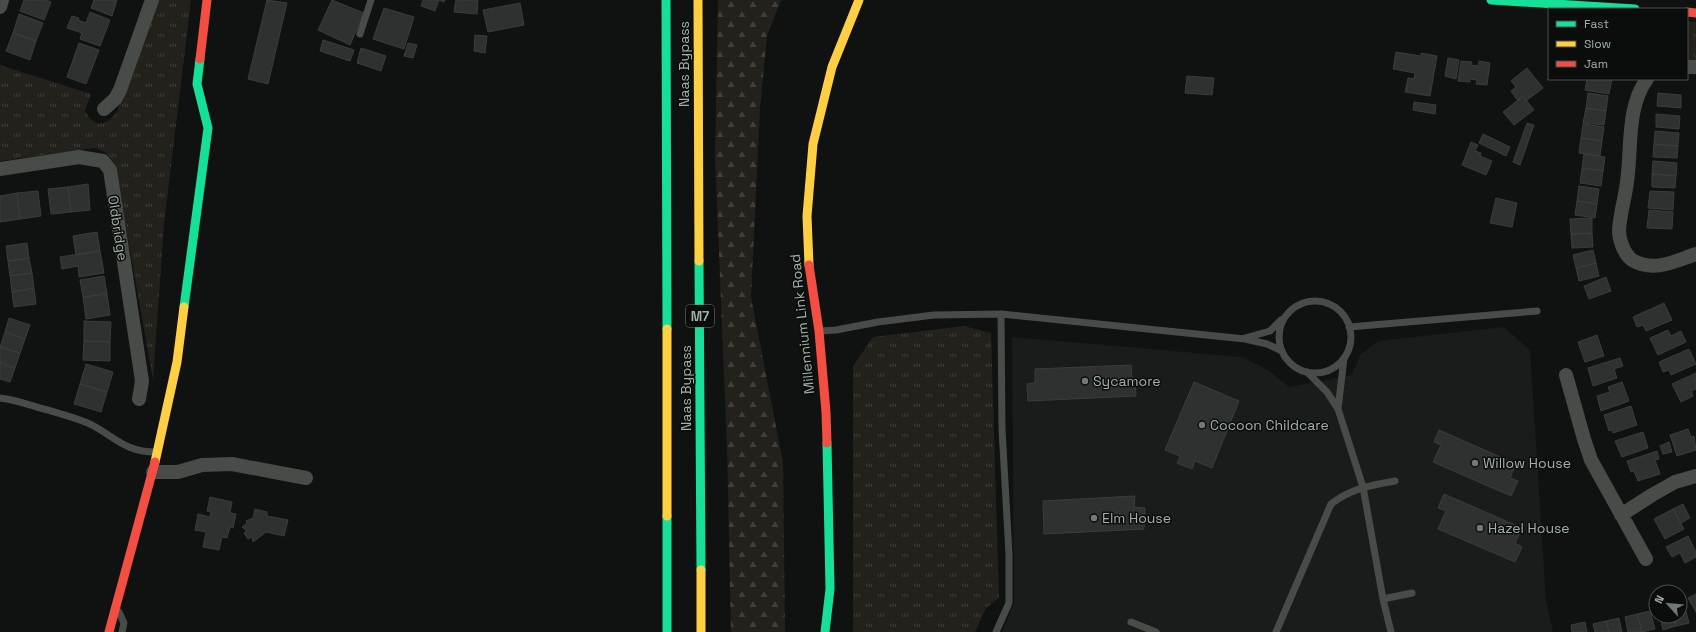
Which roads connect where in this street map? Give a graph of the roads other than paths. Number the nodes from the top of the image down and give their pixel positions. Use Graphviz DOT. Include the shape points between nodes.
graph roads {
  1 [pos="2,0"];
  2 [pos="152,0"];
  3 [pos="207,0"];
  4 [pos="371,0"];
  5 [pos="666,0"];
  6 [pos="698,0"];
  7 [pos="859,0"];
  8 [pos="868,0"];
  9 [pos="1491,0"];
  10 [pos="0,7"];
  11 [pos="1618,8"];
  12 [pos="852,19"];
  13 [pos="360,34"];
  14 [pos="1646,80"];
  15 [pos="104,109"];
  16 [pos="0,169"];
  17 [pos="1696,254"];
  18 [pos="1537,311"];
  19 [pos="1000,314"];
  20 [pos="1285,317"];
  21 [pos="1349,327"];
  22 [pos="819,331"];
  23 [pos="1245,338"];
  24 [pos="1282,351"];
  25 [pos="1344,358"];
  26 [pos="1307,372"];
  27 [pos="1566,375"];
  28 [pos="0,398"];
  29 [pos="139,399"];
  30 [pos="1338,409"];
  31 [pos="156,452"];
  32 [pos="153,472"];
  33 [pos="1696,476"];
  34 [pos="306,478"];
  35 [pos="1395,481"];
  36 [pos="1363,487"];
  37 [pos="1621,515"];
  38 [pos="1646,558"];
  39 [pos="1412,593"];
  40 [pos="1383,599"];
  41 [pos="117,606"];
  42 [pos="1131,622"];
  43 [pos="109,632"];
  44 [pos="122,632"];
  45 [pos="667,632"];
  46 [pos="701,632"];
  47 [pos="825,632"];
  48 [pos="996,632"];
  49 [pos="1156,632"];
  50 [pos="1276,632"];
  51 [pos="1391,632"];
  1 -- 10 [label="street"];
  2 -- 15 [label="street" via="120,90"];
  3 -- 31 [label="main road" via="197,84 208,128 177,362"];
  4 -- 13 [label="lane"];
  5 -- 45 [label="main road, Naas Bypass / M7"];
  6 -- 46 [label="main road, Naas Bypass / M7"];
  7 -- 12 [label="main road, Millennium Link Road"];
  8 -- 12 [label="main road, Millennium Link Road"];
  9 -- 11 [label="main road"];
  12 -- 22 [label="main road, Millennium Link Road" via="832,67 813,144 807,216 809,274"];
  14 -- 17 [label="street" via="1640,89 1634,107 1627,182 1619,231 1622,247 1631,259 1648,266 1662,266"];
  16 -- 29 [label="street, Oldbridge" via="79,157 103,161 110,170 142,381"];
  18 -- 21 [label="lane"];
  19 -- 22 [label="lane" via="934,315"];
  19 -- 23 [label="lane"];
  19 -- 48 [label="lane" via="1009,603"];
  20 -- 21 [label="lane" via="1293,308 1315,301 1337,308"];
  20 -- 23 [label="lane" via="1270,331"];
  20 -- 24 [label="lane" via="1279,334"];
  21 -- 25 [label="lane" via="1349,349"];
  22 -- 47 [label="main road, Millennium Link Road" via="826,412 830,589"];
  23 -- 24 [label="lane"];
  24 -- 26 [label="lane" via="1288,361"];
  25 -- 26 [label="lane" via="1327,370"];
  25 -- 30 [label="lane"];
  26 -- 30 [label="lane" via="1327,392"];
  27 -- 37 [label="street" via="1591,460"];
  28 -- 31 [label="lane" via="14,400 92,425 128,448"];
  30 -- 36 [label="lane"];
  31 -- 32 [label="main road"];
  32 -- 34 [label="street" via="178,472 202,465 232,464"];
  32 -- 41 [label="main road"];
  33 -- 37 [label="street" via="1675,482"];
  35 -- 36 [label="lane"];
  36 -- 40 [label="lane"];
  36 -- 50 [label="lane" via="1343,495 1331,504"];
  37 -- 38 [label="street"];
  39 -- 40 [label="lane"];
  40 -- 51 [label="lane"];
  41 -- 43 [label="main road"];
  41 -- 44 [label="lane" via="124,623"];
  42 -- 49 [label="lane"];
}
